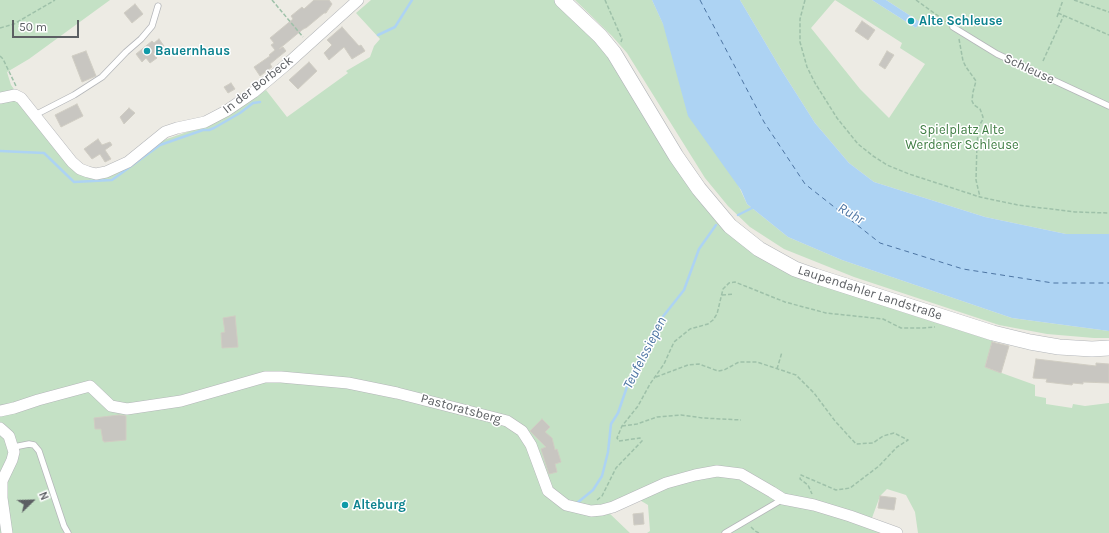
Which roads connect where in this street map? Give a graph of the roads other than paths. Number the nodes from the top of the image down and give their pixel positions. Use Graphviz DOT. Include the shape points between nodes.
graph roads {
  1 [pos="358,0"];
  2 [pos="562,0"];
  3 [pos="158,6"];
  4 [pos="955,28"];
  5 [pos="0,98"];
  6 [pos="1109,106"];
  7 [pos="35,115"];
  8 [pos="1109,348"];
  9 [pos="0,411"];
  10 [pos="0,428"];
  11 [pos="14,447"];
  12 [pos="782,499"];
  13 [pos="7,533"];
  14 [pos="68,533"];
  15 [pos="725,533"];
  16 [pos="897,533"];
  1 -- 7 [label="street, In der Borbeck" via="254,92 205,122 165,132 128,162 106,172 92,173 80,169"];
  2 -- 8 [label="main road, Laupendahler Landstraße" via="614,53 686,171 718,214 759,249 795,269 993,333 1060,347"];
  3 -- 7 [label="lane" via="152,26 102,77"];
  4 -- 6 [label="lane, Schleuse" via="997,54"];
  5 -- 7 [label="street, In der Borbeck" via="15,95 21,98"];
  9 -- 12 [label="street, Pastoratsberg" via="90,386 111,406 127,409 181,402 266,377 348,383 507,421 522,431 532,446 548,491 566,506 591,511 602,510 666,483 717,472 741,474"];
  10 -- 11 [label="street" via="9,436"];
  11 -- 13 [label="street" via="12,460 1,485"];
  11 -- 14 [label="lane" via="29,444 34,445 39,451"];
  12 -- 15 [label="lane"];
  12 -- 16 [label="street, Pastoratsberg" via="814,505"];
}
